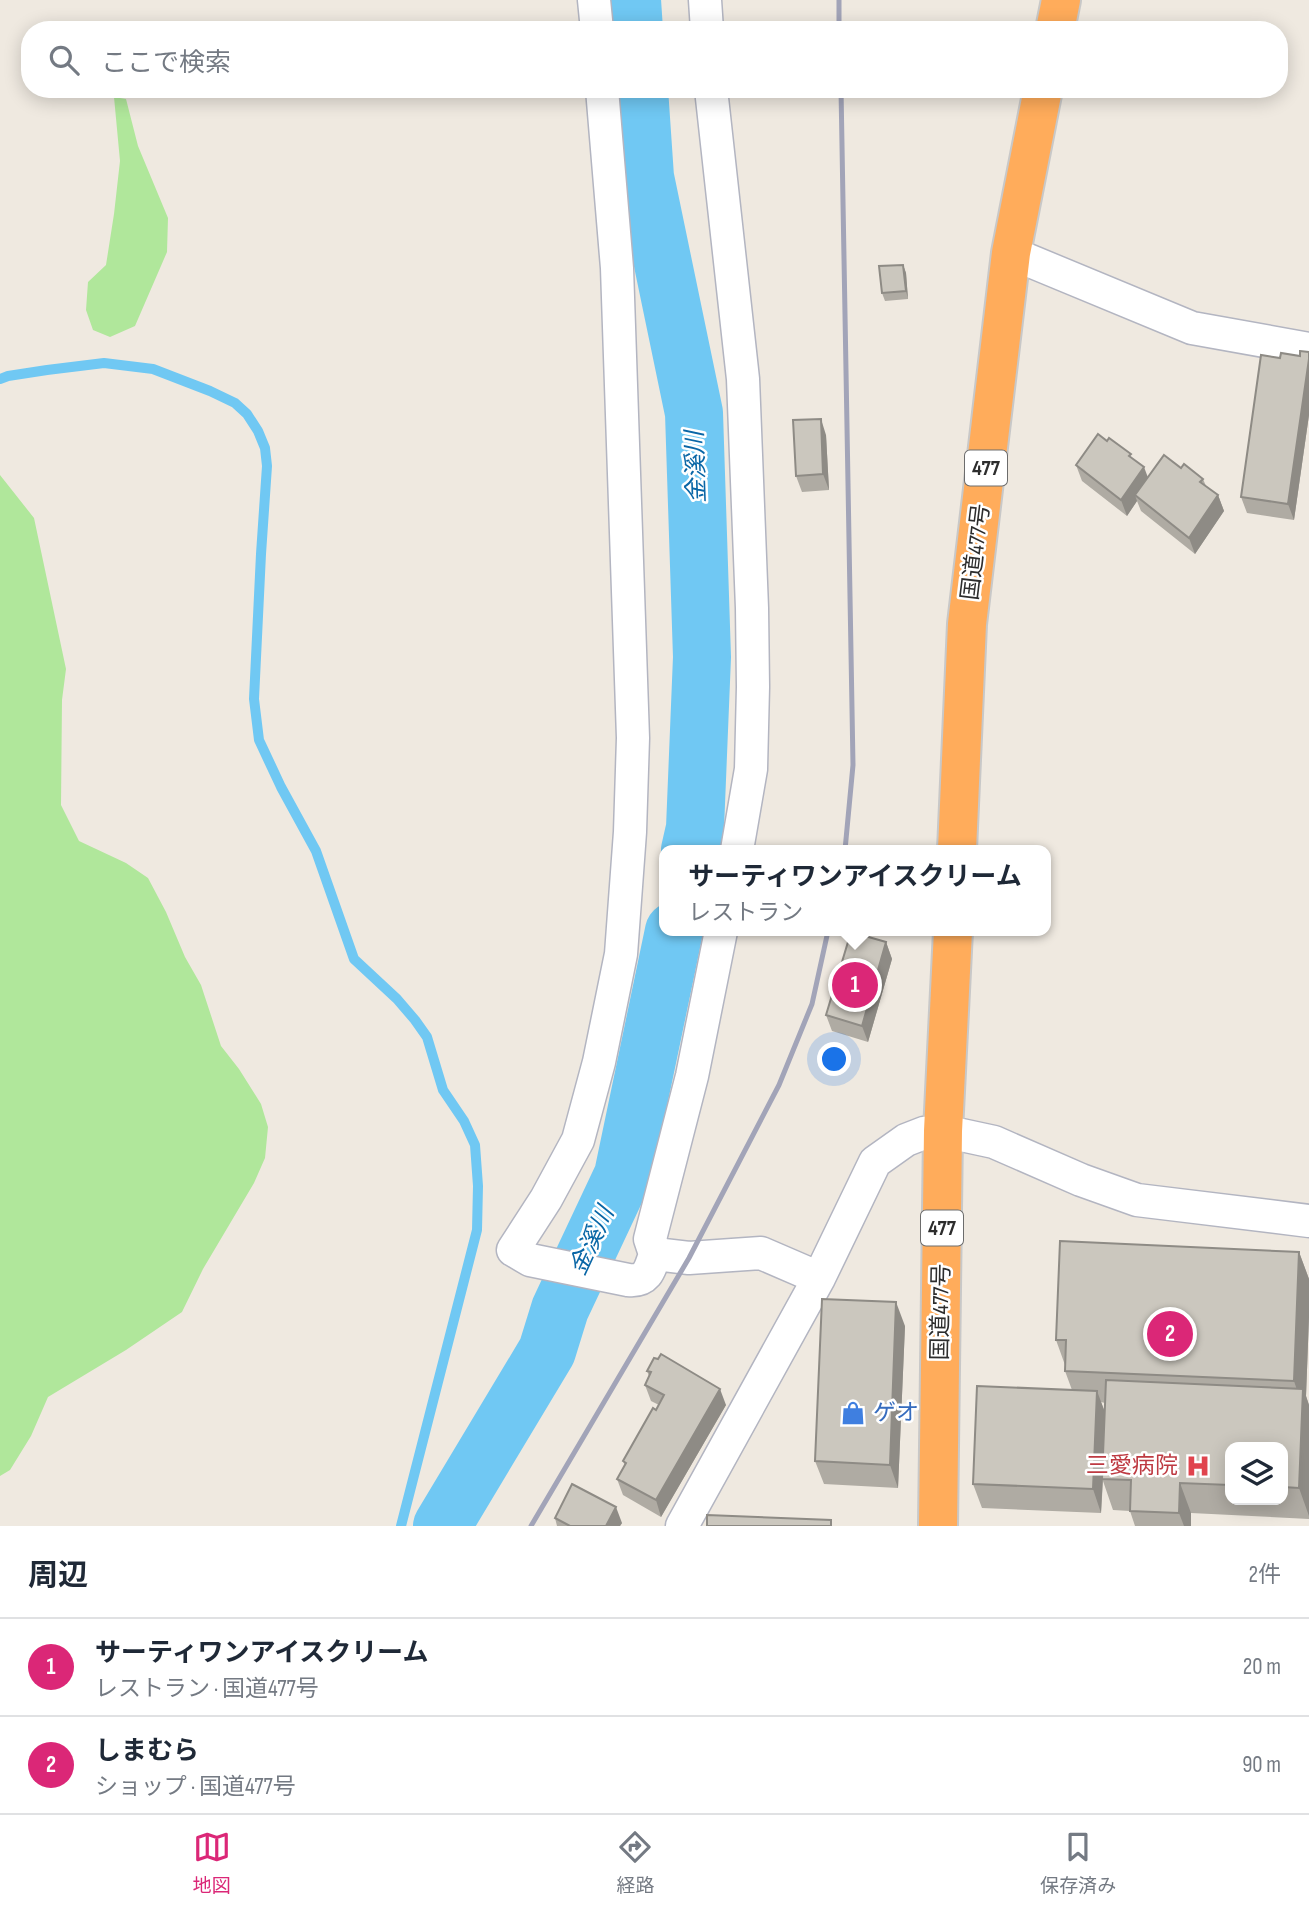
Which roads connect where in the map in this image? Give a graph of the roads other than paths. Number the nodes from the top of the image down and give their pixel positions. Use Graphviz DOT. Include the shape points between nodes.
graph roads {
  1 [pos="594,0"];
  2 [pos="705,0"];
  3 [pos="1061,0"];
  4 [pos="596,21"];
  5 [pos="706,21"];
  6 [pos="1057,21"];
  7 [pos="602,98"];
  8 [pos="712,98"];
  9 [pos="1041,98"];
  10 [pos="1011,253"];
  11 [pos="1309,349"];
  12 [pos="738,845"];
  13 [pos="957,845"];
  14 [pos="720,936"];
  15 [pos="953,936"];
  16 [pos="943,1131"];
  17 [pos="1309,1221"];
  18 [pos="655,1254"];
  19 [pos="819,1278"];
  20 [pos="682,1526"];
  21 [pos="938,1526"];
  1 -- 4 [label="street"];
  2 -- 5 [label="street"];
  3 -- 6 [label="highway"];
  7 -- 18 [label="street" via="617,268 634,738 621,954 578,1140 513,1250 530,1259 638,1281 648,1275"];
  8 -- 12 [label="street" via="743,379 752,608 751,769"];
  9 -- 10 [label="highway, 国道477号 / 477"];
  10 -- 11 [label="street" via="1192,328"];
  10 -- 13 [label="highway, 国道477号 / 477" via="967,624"];
  14 -- 18 [label="street" via="692,1076 650,1239"];
  15 -- 16 [label="highway, 国道477号 / 477"];
  16 -- 17 [label="street" via="994,1142 1138,1200"];
  16 -- 19 [label="street" via="906,1140 875,1162"];
  16 -- 21 [label="highway, 国道477号 / 477"];
  18 -- 19 [label="street" via="689,1258 761,1253"];
  19 -- 20 [label="street"];
}
